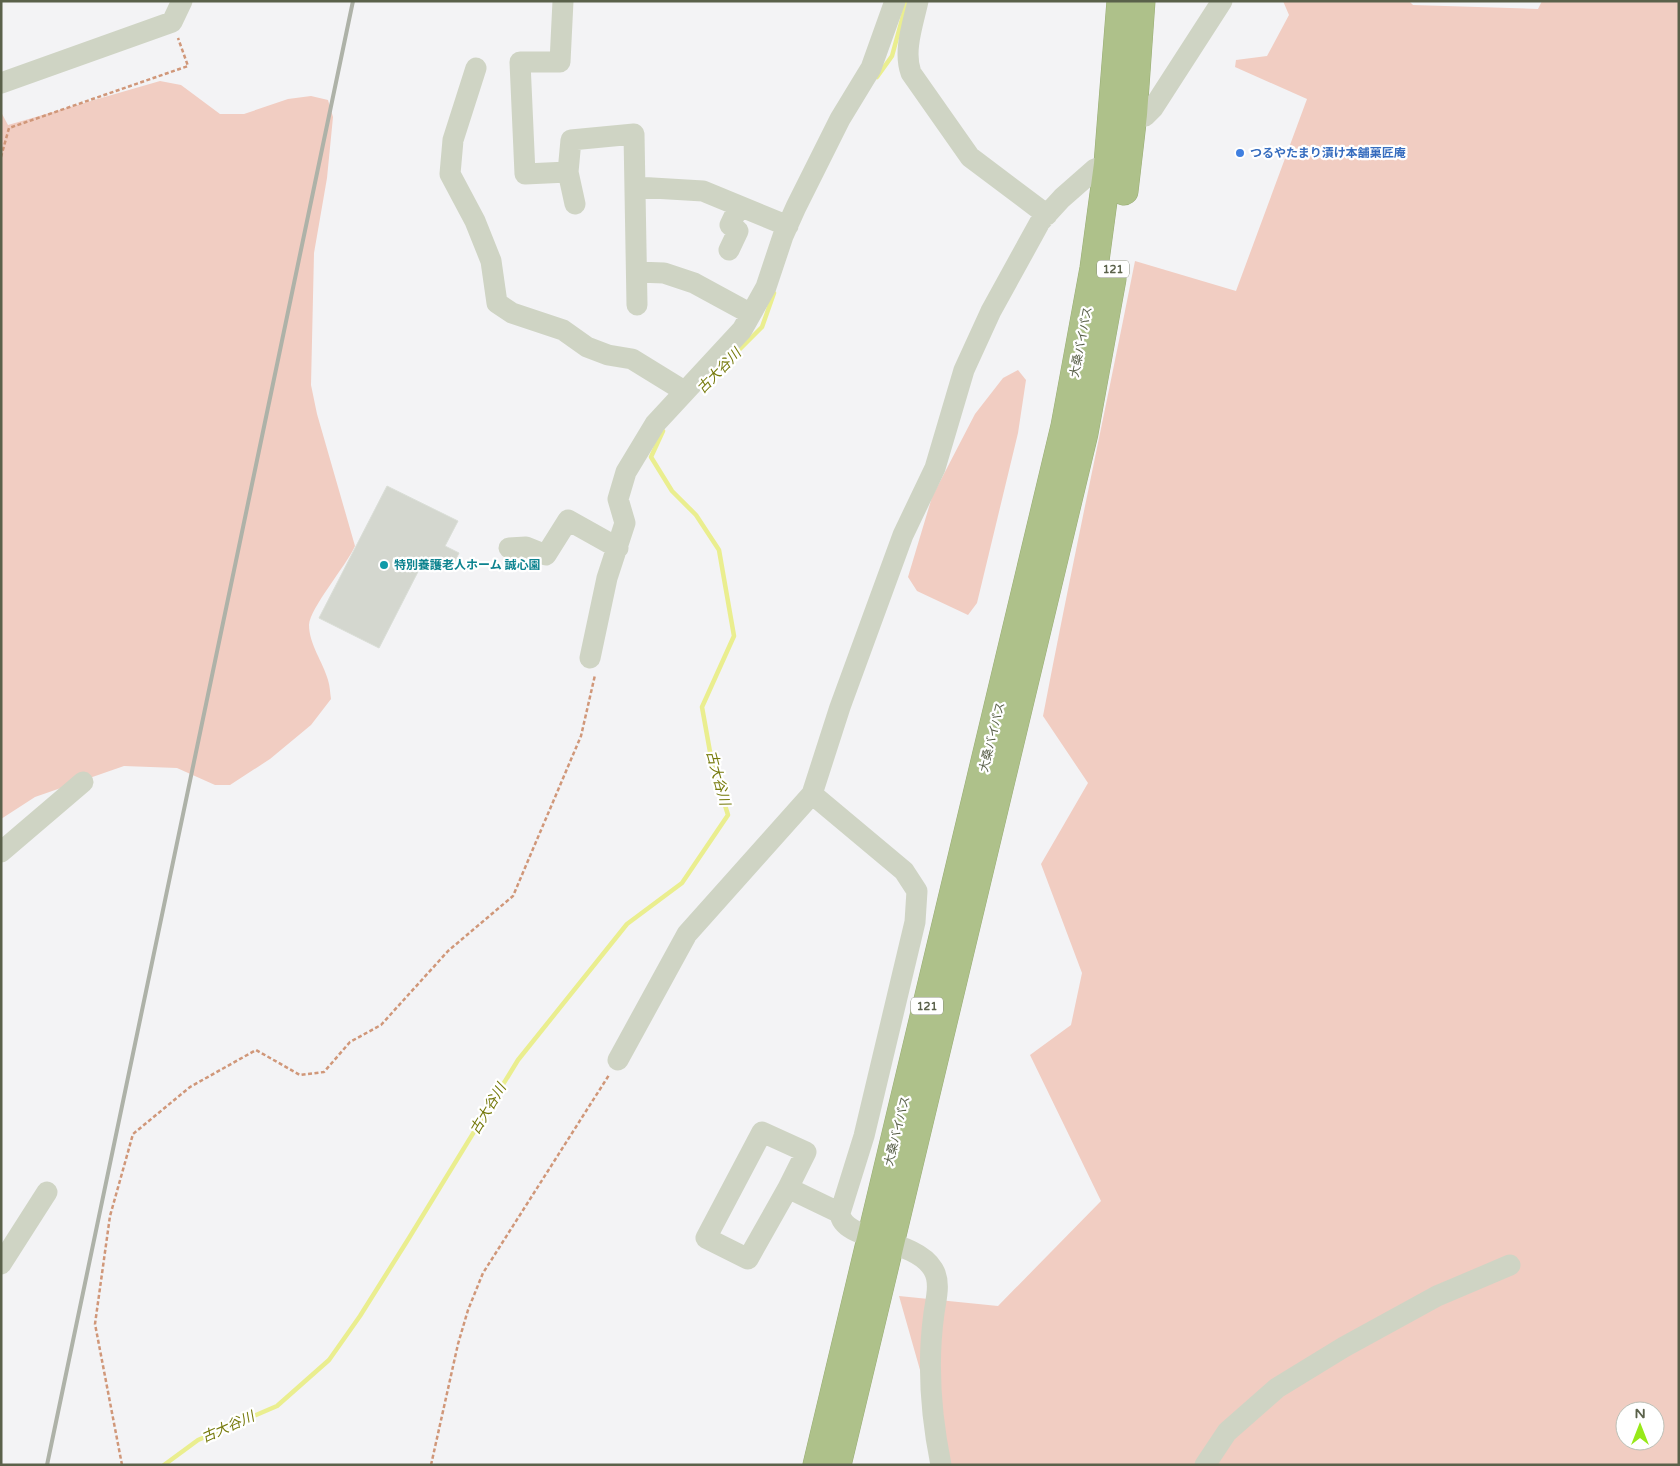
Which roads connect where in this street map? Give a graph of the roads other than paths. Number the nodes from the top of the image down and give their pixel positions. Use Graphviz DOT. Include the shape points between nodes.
graph roads {
  1 [pos="182,1"];
  2 [pos="563,1"];
  3 [pos="895,1"];
  4 [pos="918,1"];
  5 [pos="1121,1"];
  6 [pos="1141,1"];
  7 [pos="1222,1"];
  8 [pos="476,68"];
  9 [pos="1,83"];
  10 [pos="1133,114"];
  11 [pos="1118,165"];
  12 [pos="568,172"];
  13 [pos="636,187"];
  14 [pos="574,204"];
  15 [pos="739,206"];
  16 [pos="1047,215"];
  17 [pos="788,226"];
  18 [pos="729,250"];
  19 [pos="637,272"];
  20 [pos="636,305"];
  21 [pos="751,314"];
  22 [pos="684,391"];
  23 [pos="509,548"];
  24 [pos="618,548"];
  25 [pos="590,658"];
  26 [pos="83,782"];
  27 [pos="812,794"];
  28 [pos="1,852"];
  29 [pos="618,1060"];
  30 [pos="788,1188"];
  31 [pos="46,1192"];
  32 [pos="840,1213"];
  33 [pos="881,1239"];
  34 [pos="1,1264"];
  35 [pos="1510,1265"];
  36 [pos="817,1465"];
  37 [pos="837,1465"];
  38 [pos="941,1465"];
  39 [pos="1205,1465"];
  1 -- 9 [label="street" via="172,22"];
  2 -- 12 [label="street" via="560,62 520,62 525,174"];
  3 -- 17 [label="street" via="871,68 840,119"];
  4 -- 16 [label="street" via="908,49 911,73 970,157"];
  5 -- 11 [label="highway, 大桑バイパス / 121"];
  6 -- 10 [label="highway, 大桑バイパス / 121"];
  7 -- 10 [label="street" via="1153,108 1145,116"];
  8 -- 22 [label="street" via="453,140 450,174 475,221 491,261 496,304 512,313 563,330 587,347 632,359"];
  10 -- 11 [label="highway, 大桑バイパス / 121"];
  11 -- 16 [label="street" via="1095,169"];
  11 -- 33 [label="highway, 大桑バイパス / 121" via="1094,268 1065,426 1049,541"];
  12 -- 13 [label="street" via="571,140 634,134"];
  12 -- 14 [label="street"];
  13 -- 15 [label="street" via="703,191"];
  13 -- 19 [label="street"];
  15 -- 17 [label="street"];
  15 -- 18 [label="street" via="730,225 738,232"];
  16 -- 27 [label="street" via="1040,222 991,311 964,370 935,468 903,535"];
  17 -- 21 [label="street" via="766,287"];
  19 -- 20 [label="street"];
  19 -- 21 [label="street" via="664,273 694,283"];
  21 -- 22 [label="street" via="742,330"];
  22 -- 24 [label="street" via="655,424 626,472 618,499 625,523"];
  23 -- 24 [label="street" via="526,547 546,555 568,520"];
  24 -- 25 [label="street" via="607,578"];
  26 -- 28 [label="street"];
  27 -- 29 [label="street" via="687,934"];
  27 -- 32 [label="street" via="904,871 917,891 915,922 864,1136"];
  30 -- 30 [label="street" via="806,1152 762,1132 706,1238 748,1259"];
  30 -- 32 [label="street"];
  31 -- 34 [label="street"];
  32 -- 33 [label="street" via="844,1225"];
  33 -- 36 [label="highway, 大桑バイパス / 121"];
  33 -- 37 [label="highway, 大桑バイパス / 121"];
  33 -- 38 [label="street" via="920,1256 936,1274 930,1346"];
  35 -- 39 [label="street" via="1437,1296 1277,1388 1227,1432"];
}
